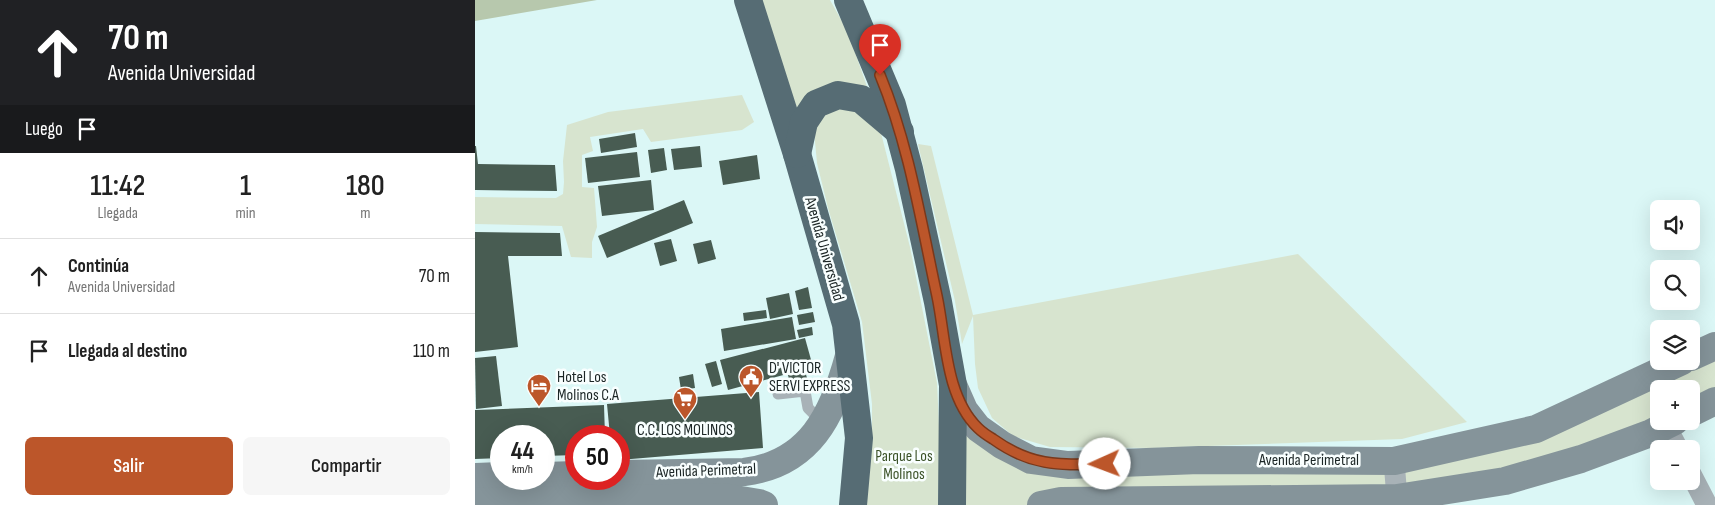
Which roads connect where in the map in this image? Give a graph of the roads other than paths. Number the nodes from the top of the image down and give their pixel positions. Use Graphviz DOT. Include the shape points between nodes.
graph roads {
  1 [pos="748,0"];
  2 [pos="849,0"];
  3 [pos="900,132"];
  4 [pos="797,154"];
  5 [pos="1715,346"];
  6 [pos="1700,353"];
  7 [pos="849,356"];
  8 [pos="1663,370"];
  9 [pos="953,385"];
  10 [pos="778,394"];
  11 [pos="1715,401"];
  12 [pos="1700,408"];
  13 [pos="823,423"];
  14 [pos="1673,432"];
  15 [pos="1394,461"];
  16 [pos="630,474"];
  17 [pos="490,476"];
  18 [pos="475,477"];
  19 [pos="1699,490"];
  20 [pos="1398,501"];
  21 [pos="475,502"];
  22 [pos="764,505"];
  23 [pos="853,505"];
  24 [pos="952,505"];
  25 [pos="1041,505"];
  26 [pos="1707,505"];
  1 -- 4 [label="highway, Avenida Universidad"];
  2 -- 3 [label="highway"];
  3 -- 4 [label="highway" via="861,99 838,95 816,104 804,122"];
  3 -- 9 [label="highway"];
  4 -- 7 [label="highway, Avenida Universidad" via="846,324"];
  5 -- 6 [label="main road"];
  7 -- 13 [label="main road, Avenida Perimetral" via="841,388"];
  7 -- 23 [label="highway, Avenida Universidad" via="859,438"];
  8 -- 15 [label="main road, Avenida Perimetral" via="1536,429"];
  9 -- 15 [label="main road, Avenida Perimetral" via="964,410 978,428 1031,460 1068,465 1199,460"];
  9 -- 24 [label="highway"];
  10 -- 13 [label="lane" via="805,391 808,408"];
  11 -- 12 [label="main road"];
  13 -- 16 [label="main road, Avenida Perimetral" via="799,450 760,470"];
  14 -- 20 [label="main road" via="1505,481"];
  15 -- 20 [label="street"];
  17 -- 18 [label="main road"];
  19 -- 26 [label="street"];
  20 -- 25 [label="main road" via="1061,500"];
  21 -- 22 [label="main road, Avenida Perimetral" via="723,497"];
}
